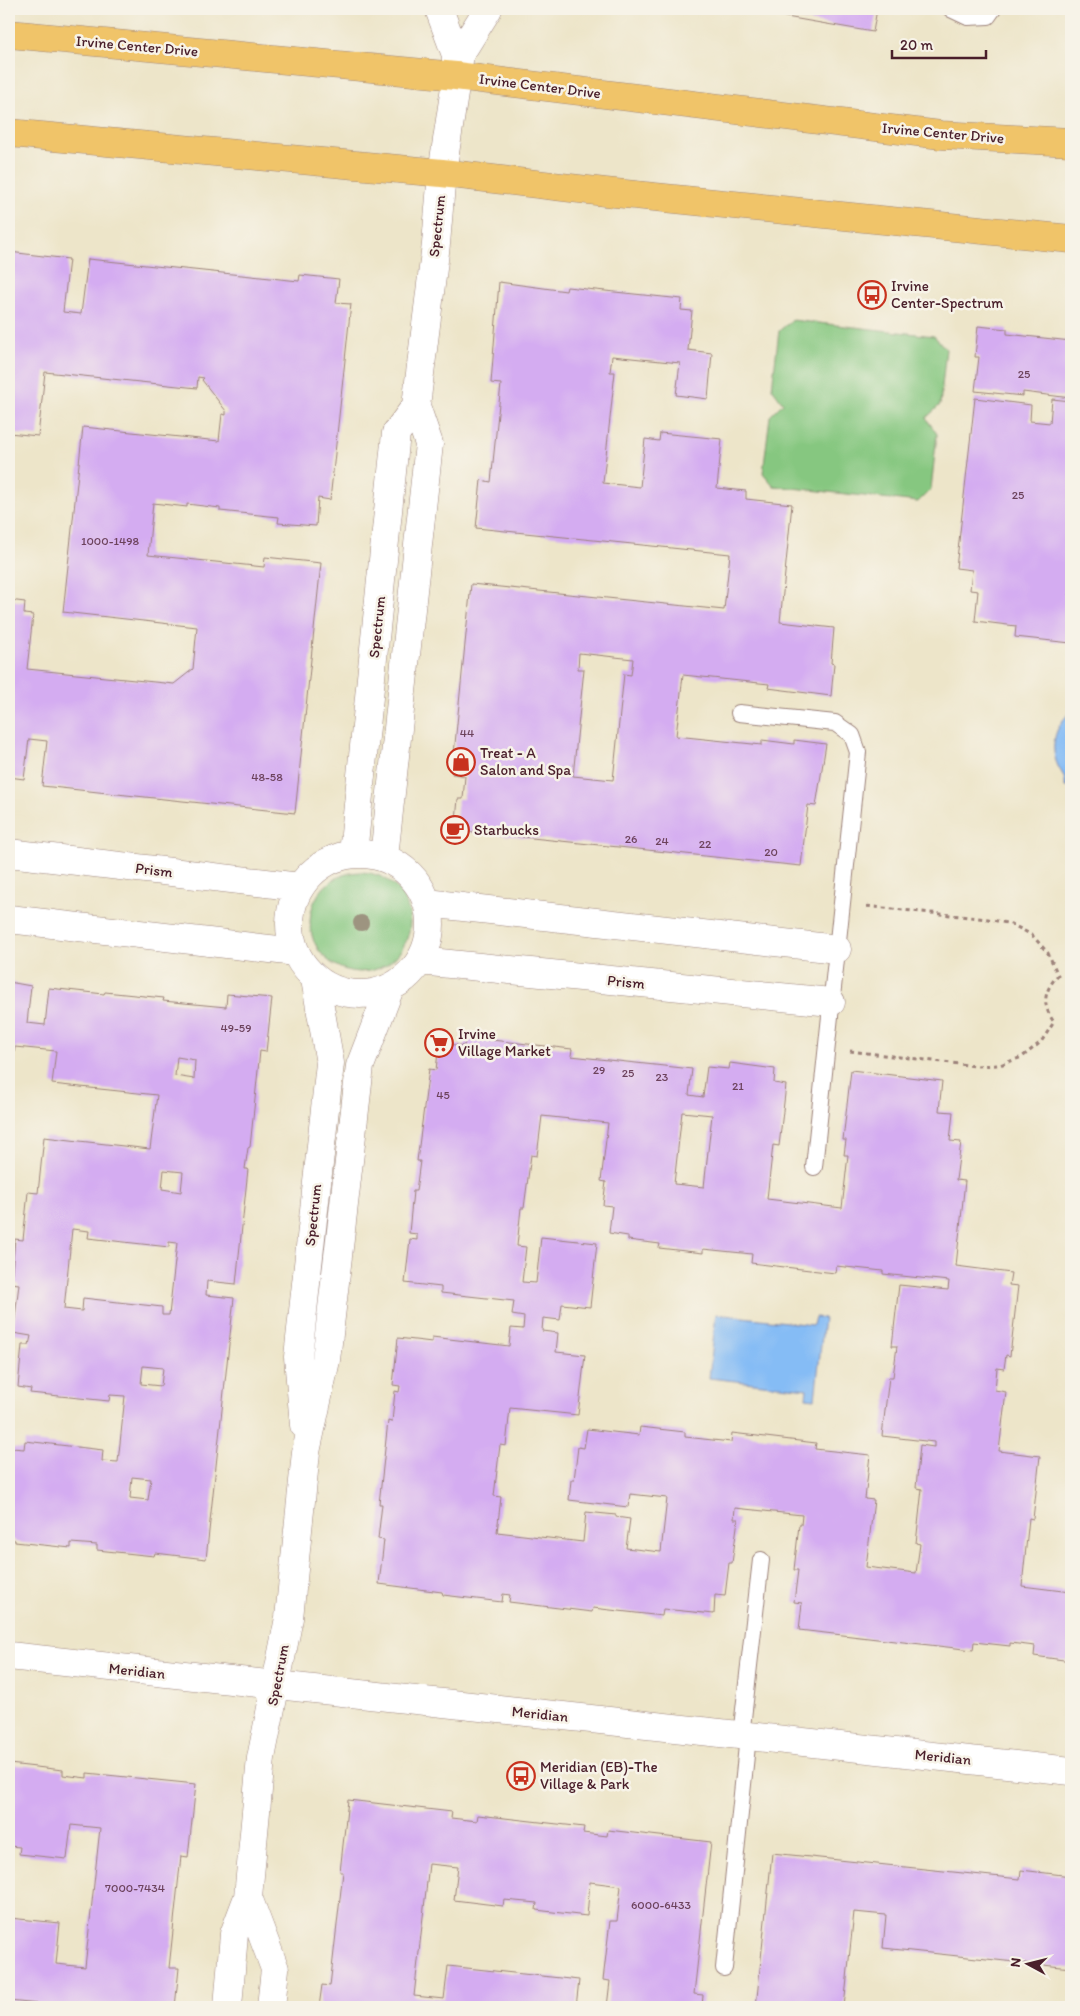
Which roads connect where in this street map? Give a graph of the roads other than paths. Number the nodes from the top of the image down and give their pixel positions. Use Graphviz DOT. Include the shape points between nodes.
graph roads {
  1 [pos="439,9"];
  2 [pos="488,9"];
  3 [pos="951,9"];
  4 [pos="993,9"];
  5 [pos="9,34"];
  6 [pos="456,76"];
  7 [pos="9,133"];
  8 [pos="1071,142"];
  9 [pos="442,173"];
  10 [pos="1071,239"];
  11 [pos="416,406"];
  12 [pos="739,713"];
  13 [pos="9,853"];
  14 [pos="353,854"];
  15 [pos="384,857"];
  16 [pos="300,887"];
  17 [pos="427,903"];
  18 [pos="9,919"];
  19 [pos="837,949"];
  20 [pos="296,952"];
  21 [pos="420,961"];
  22 [pos="315,979"];
  23 [pos="390,988"];
  24 [pos="831,1002"];
  25 [pos="814,1167"];
  26 [pos="306,1452"];
  27 [pos="761,1560"];
  28 [pos="9,1656"];
  29 [pos="276,1686"];
  30 [pos="744,1736"];
  31 [pos="1071,1771"];
  32 [pos="248,1897"];
  33 [pos="724,1968"];
  34 [pos="228,2007"];
  35 [pos="271,2007"];
  1 -- 6 [label="street" via="456,55"];
  2 -- 6 [label="street" via="460,54"];
  3 -- 4 [label="lane" via="968,17 988,16"];
  5 -- 6 [label="main road, Irvine Center Drive"];
  6 -- 8 [label="main road, Irvine Center Drive" via="941,135"];
  6 -- 9 [label="street, Spectrum"];
  7 -- 9 [label="main road"];
  9 -- 10 [label="main road"];
  9 -- 11 [label="street, Spectrum"];
  11 -- 14 [label="street, Spectrum" via="396,433"];
  11 -- 15 [label="street, Spectrum" via="429,444"];
  12 -- 19 [label="lane" via="836,723 852,735 858,752"];
  13 -- 16 [label="street, Prism"];
  14 -- 15 [label="street"];
  14 -- 16 [label="street" via="329,860"];
  15 -- 17 [label="street" via="405,870 419,885"];
  16 -- 20 [label="street" via="292,905 290,926"];
  17 -- 19 [label="street"];
  17 -- 21 [label="street" via="431,923 428,943"];
  18 -- 20 [label="street"];
  19 -- 24 [label="lane"];
  20 -- 22 [label="street"];
  21 -- 23 [label="street" via="407,977"];
  21 -- 24 [label="street, Prism"];
  22 -- 23 [label="street" via="352,995"];
  22 -- 26 [label="street, Spectrum" via="330,1062 298,1357"];
  23 -- 26 [label="street, Spectrum" via="360,1066 326,1360"];
  24 -- 25 [label="lane"];
  26 -- 29 [label="street, Spectrum" via="289,1618"];
  27 -- 30 [label="lane"];
  28 -- 29 [label="street, Meridian"];
  29 -- 30 [label="street, Meridian"];
  29 -- 32 [label="street, Spectrum" via="261,1758"];
  30 -- 31 [label="street, Meridian"];
  30 -- 33 [label="lane"];
  32 -- 34 [label="street, Spectrum" via="234,1934"];
  32 -- 35 [label="street, Spectrum" via="275,1969"];
}
